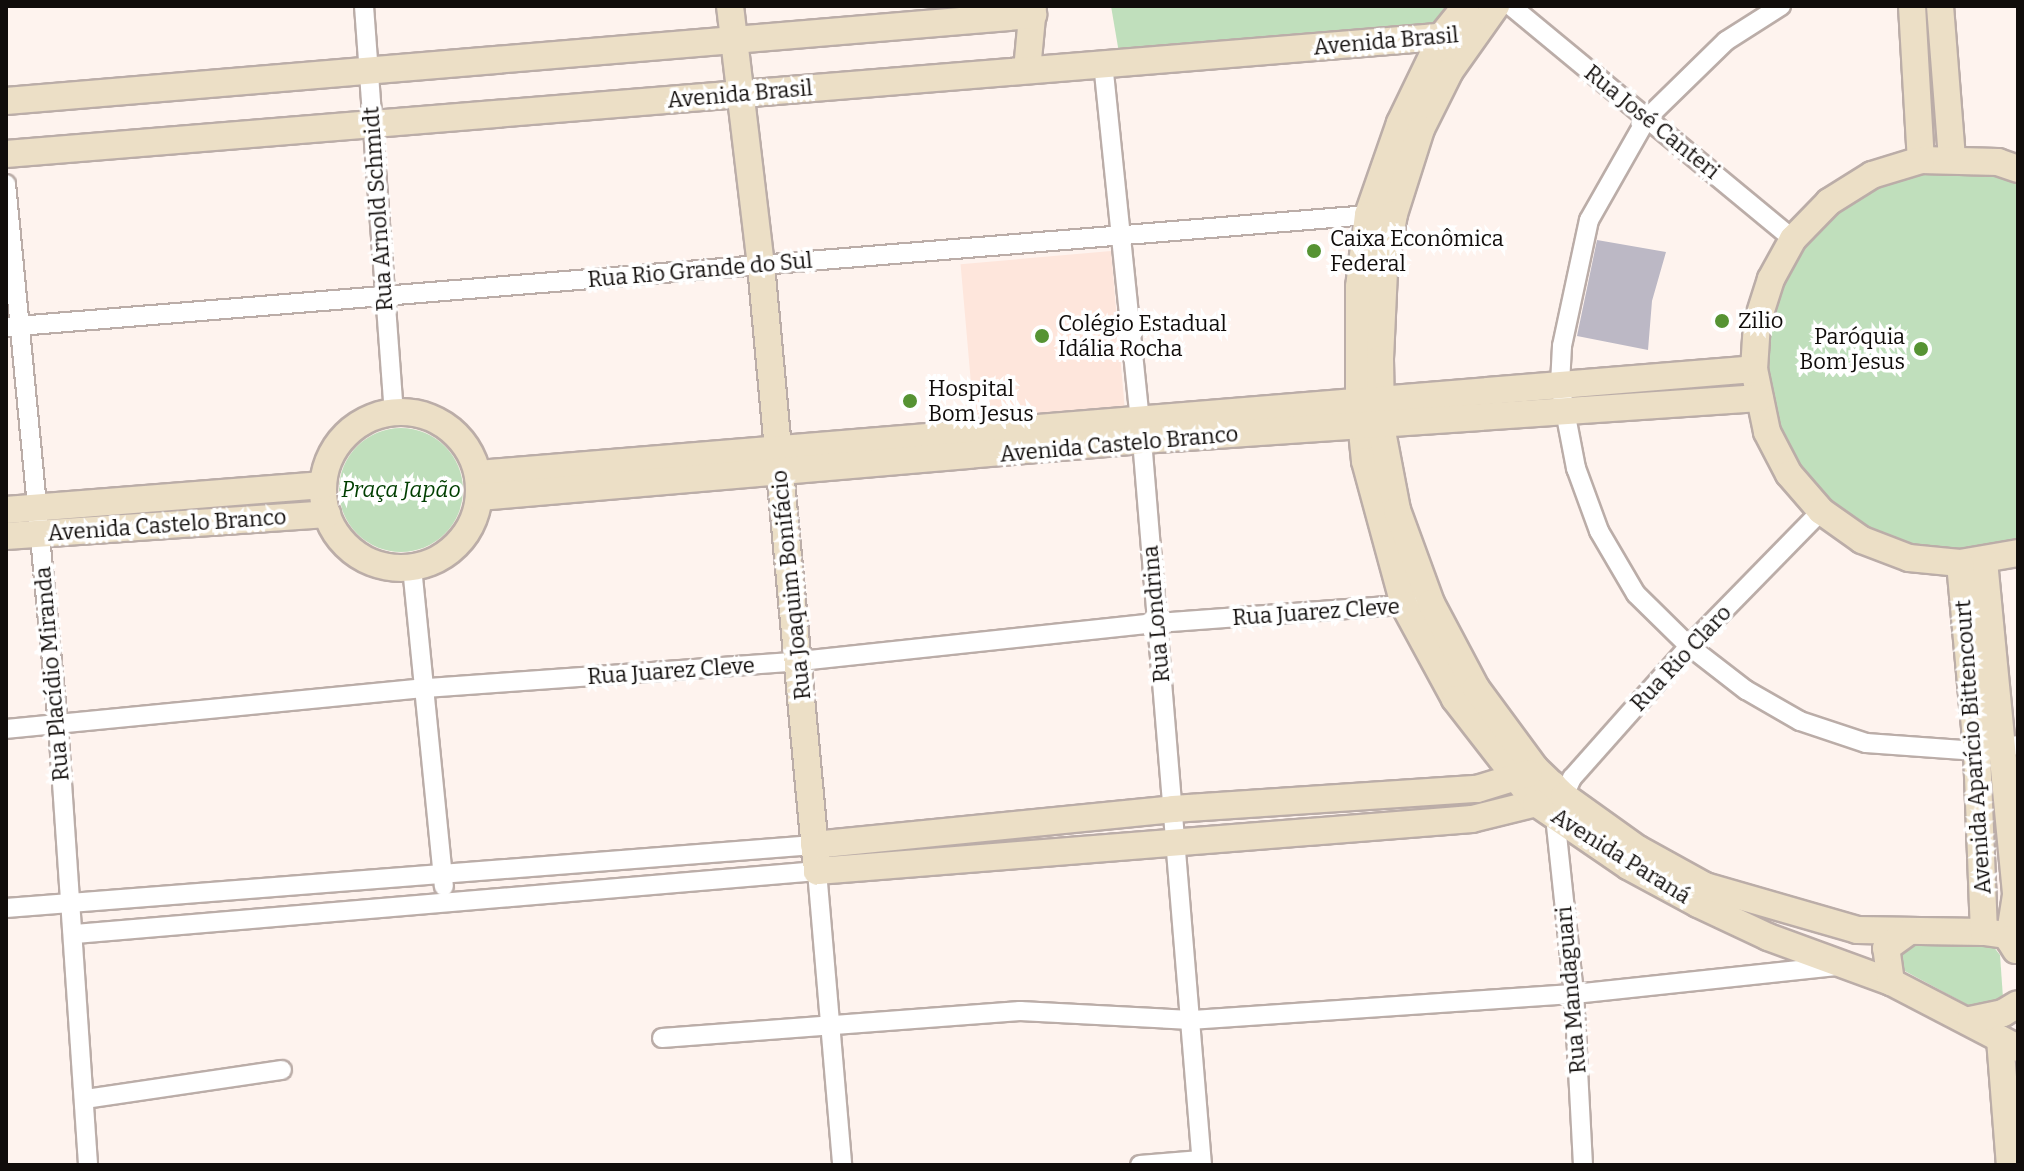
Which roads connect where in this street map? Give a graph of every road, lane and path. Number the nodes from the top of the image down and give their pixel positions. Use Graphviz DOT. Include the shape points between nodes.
graph roads {
  1 [pos="364,6"];
  2 [pos="730,6"];
  3 [pos="1466,6"];
  4 [pos="1496,6"];
  5 [pos="1511,6"];
  6 [pos="1781,6"];
  7 [pos="1912,6"];
  8 [pos="1940,6"];
  9 [pos="1033,11"];
  10 [pos="1474,34"];
  11 [pos="1442,36"];
  12 [pos="733,38"];
  13 [pos="1103,63"];
  14 [pos="368,70"];
  15 [pos="1027,70"];
  16 [pos="738,94"];
  17 [pos="6,101"];
  18 [pos="1647,118"];
  19 [pos="372,124"];
  20 [pos="6,154"];
  21 [pos="1952,158"];
  22 [pos="1921,160"];
  23 [pos="2018,169"];
  24 [pos="6,184"];
  25 [pos="1394,214"];
  26 [pos="1368,215"];
  27 [pos="1122,235"];
  28 [pos="1793,239"];
  29 [pos="761,265"];
  30 [pos="385,296"];
  31 [pos="14,326"];
  32 [pos="1754,369"];
  33 [pos="1562,397"];
  34 [pos="1760,398"];
  35 [pos="394,412"];
  36 [pos="1370,414"];
  37 [pos="1140,430"];
  38 [pos="779,461"];
  39 [pos="323,485"];
  40 [pos="478,485"];
  41 [pos="37,508"];
  42 [pos="6,510"];
  43 [pos="1821,511"];
  44 [pos="327,514"];
  45 [pos="40,534"];
  46 [pos="6,536"];
  47 [pos="2018,553"];
  48 [pos="1972,562"];
  49 [pos="412,567"];
  50 [pos="1431,603"];
  51 [pos="1404,605"];
  52 [pos="1156,623"];
  53 [pos="1689,646"];
  54 [pos="800,661"];
  55 [pos="427,688"];
  56 [pos="58,724"];
  57 [pos="6,729"];
  58 [pos="1999,747"];
  59 [pos="1543,791"];
  60 [pos="1173,809"];
  61 [pos="1177,840"];
  62 [pos="814,845"];
  63 [pos="817,871"];
  64 [pos="444,875"];
  65 [pos="445,901"];
  66 [pos="70,902"];
  67 [pos="6,908"];
  68 [pos="1909,931"];
  69 [pos="75,934"];
  70 [pos="2007,940"];
  71 [pos="1843,965"];
  72 [pos="1891,982"];
  73 [pos="1574,994"];
  74 [pos="2018,1004"];
  75 [pos="1191,1020"];
  76 [pos="1970,1020"];
  77 [pos="831,1027"];
  78 [pos="662,1038"];
  79 [pos="2009,1043"];
  80 [pos="282,1070"];
  81 [pos="85,1099"];
  82 [pos="1202,1162"];
  83 [pos="88,1165"];
  84 [pos="842,1165"];
  85 [pos="1140,1165"];
  86 [pos="1583,1165"];
  87 [pos="2010,1165"];
  1 -- 14 [label="street, Rua Arnold Schmidt"];
  2 -- 12 [label="street, Rua Joaquim Bonifácio"];
  3 -- 11 [label="street, Avenida Paraná"];
  4 -- 10 [label="street, Avenida Paraná"];
  5 -- 18 [label="street, Rua José Canteri"];
  6 -- 18 [label="street" via="1726,41"];
  7 -- 22 [label="street"];
  8 -- 21 [label="street"];
  9 -- 12 [label="street"];
  9 -- 15 [label="street"];
  10 -- 11 [label="street, Avenida Brasil"];
  10 -- 25 [label="street, Avenida Paraná" via="1421,129"];
  11 -- 13 [label="street, Avenida Brasil"];
  11 -- 26 [label="street, Avenida Paraná" via="1400,123"];
  12 -- 14 [label="street"];
  12 -- 16 [label="street, Rua Joaquim Bonifácio"];
  13 -- 15 [label="street, Avenida Brasil"];
  13 -- 27 [label="street, Rua Londrina"];
  14 -- 17 [label="street"];
  14 -- 19 [label="street, Rua Arnold Schmidt"];
  15 -- 16 [label="street, Avenida Brasil"];
  16 -- 19 [label="street, Avenida Brasil"];
  16 -- 29 [label="street, Rua Joaquim Bonifácio"];
  18 -- 28 [label="street, Rua José Canteri"];
  18 -- 33 [label="street" via="1589,220 1572,286"];
  19 -- 20 [label="street, Avenida Brasil"];
  19 -- 30 [label="street, Rua Arnold Schmidt"];
  21 -- 22 [label="street"];
  21 -- 23 [label="street"];
  22 -- 28 [label="street" via="1872,175 1840,195"];
  24 -- 31 [label="street, Rua Placídio Miranda"];
  25 -- 26 [label="street, Rua Rio Grande do Sul"];
  25 -- 36 [label="street, Avenida Paraná"];
  26 -- 27 [label="street, Rua Rio Grande do Sul"];
  26 -- 36 [label="street, Avenida Paraná" via="1359,287"];
  27 -- 29 [label="street, Rua Rio Grande do Sul"];
  27 -- 37 [label="street, Rua Londrina"];
  28 -- 32 [label="street" via="1761,308"];
  29 -- 30 [label="street, Rua Rio Grande do Sul"];
  29 -- 38 [label="street, Rua Joaquim Bonifácio"];
  30 -- 31 [label="street, Rua Rio Grande do Sul"];
  30 -- 35 [label="street, Rua Arnold Schmidt"];
  31 -- 41 [label="street, Rua Placídio Miranda"];
  32 -- 33 [label="street, Avenida Castelo Branco"];
  32 -- 34 [label="street"];
  33 -- 34 [label="street, Avenida Castelo Branco"];
  33 -- 36 [label="street, Avenida Castelo Branco"];
  33 -- 53 [label="street" via="1576,468 1599,531 1636,594"];
  34 -- 43 [label="street" via="1767,432 1789,474"];
  35 -- 39 [label="street" via="372,417 345,436 327,463"];
  35 -- 40 [label="street" via="417,413 447,428 470,453"];
  36 -- 37 [label="street, Avenida Castelo Branco"];
  36 -- 50 [label="street, Avenida Paraná"];
  36 -- 51 [label="street, Avenida Paraná" via="1374,507"];
  37 -- 38 [label="street, Avenida Castelo Branco"];
  37 -- 52 [label="street, Rua Londrina"];
  38 -- 40 [label="street, Avenida Castelo Branco"];
  38 -- 54 [label="street, Rua Joaquim Bonifácio"];
  39 -- 41 [label="street, Avenida Castelo Branco"];
  39 -- 44 [label="street"];
  40 -- 49 [label="street" via="464,537 448,552"];
  41 -- 42 [label="street, Avenida Castelo Branco"];
  41 -- 45 [label="street, Rua Placídio Miranda"];
  43 -- 48 [label="street" via="1862,540 1909,558"];
  43 -- 53 [label="street, Rua Rio Claro"];
  44 -- 45 [label="street, Avenida Castelo Branco"];
  44 -- 49 [label="street" via="339,537 358,555 382,566"];
  45 -- 46 [label="street, Avenida Castelo Branco"];
  45 -- 56 [label="street, Rua Placídio Miranda"];
  47 -- 48 [label="street"];
  48 -- 58 [label="street, Avenida Aparício Bittencourt"];
  49 -- 55 [label="street"];
  50 -- 51 [label="street, Rua Juarez Cleve"];
  50 -- 59 [label="street, Avenida Paraná" via="1476,688"];
  51 -- 52 [label="street, Rua Juarez Cleve"];
  51 -- 59 [label="street, Avenida Paraná" via="1455,699"];
  52 -- 54 [label="street, Rua Juarez Cleve"];
  52 -- 60 [label="street, Rua Londrina"];
  53 -- 58 [label="street" via="1746,690 1800,721 1866,743"];
  53 -- 59 [label="street, Rua Rio Claro" via="1572,778"];
  54 -- 55 [label="street, Rua Juarez Cleve"];
  54 -- 62 [label="street, Rua Joaquim Bonifácio"];
  55 -- 56 [label="street, Rua Juarez Cleve"];
  55 -- 64 [label="street"];
  56 -- 57 [label="street, Rua Juarez Cleve"];
  56 -- 66 [label="street, Rua Placídio Miranda"];
  58 -- 70 [label="street, Avenida Aparício Bittencourt" via="2016,895"];
  59 -- 60 [label="street" via="1477,789"];
  59 -- 61 [label="street" via="1472,819"];
  59 -- 68 [label="street, Avenida Paraná" via="1705,886 1857,930"];
  59 -- 71 [label="street, Avenida Paraná" via="1698,904"];
  59 -- 73 [label="street, Rua Mandaguari"];
  60 -- 61 [label="street, Rua Londrina"];
  60 -- 62 [label="street"];
  61 -- 63 [label="street"];
  61 -- 75 [label="street, Rua Londrina"];
  62 -- 63 [label="street, Rua Joaquim Bonifácio"];
  62 -- 64 [label="street"];
  63 -- 65 [label="street"];
  63 -- 77 [label="street, Rua Joaquim Bonifácio"];
  64 -- 65 [label="street"];
  64 -- 66 [label="street"];
  65 -- 69 [label="street"];
  66 -- 67 [label="street"];
  66 -- 69 [label="street, Rua Placídio Miranda"];
  68 -- 70 [label="street, Avenida Paraná"];
  68 -- 72 [label="street" via="1886,948"];
  69 -- 81 [label="street, Rua Placídio Miranda"];
  71 -- 72 [label="street, Avenida Paraná"];
  71 -- 73 [label="street"];
  72 -- 76 [label="street, Avenida Paraná"];
  73 -- 75 [label="street"];
  73 -- 86 [label="street, Rua Mandaguari"];
  74 -- 76 [label="street"];
  75 -- 77 [label="street" via="1020,1011"];
  75 -- 82 [label="street, Rua Londrina"];
  76 -- 79 [label="street, Avenida Paraná"];
  77 -- 78 [label="street"];
  77 -- 84 [label="street, Rua Joaquim Bonifácio"];
  79 -- 87 [label="street"];
  80 -- 81 [label="street"];
  81 -- 83 [label="street, Rua Placídio Miranda"];
  82 -- 85 [label="street"];
}
